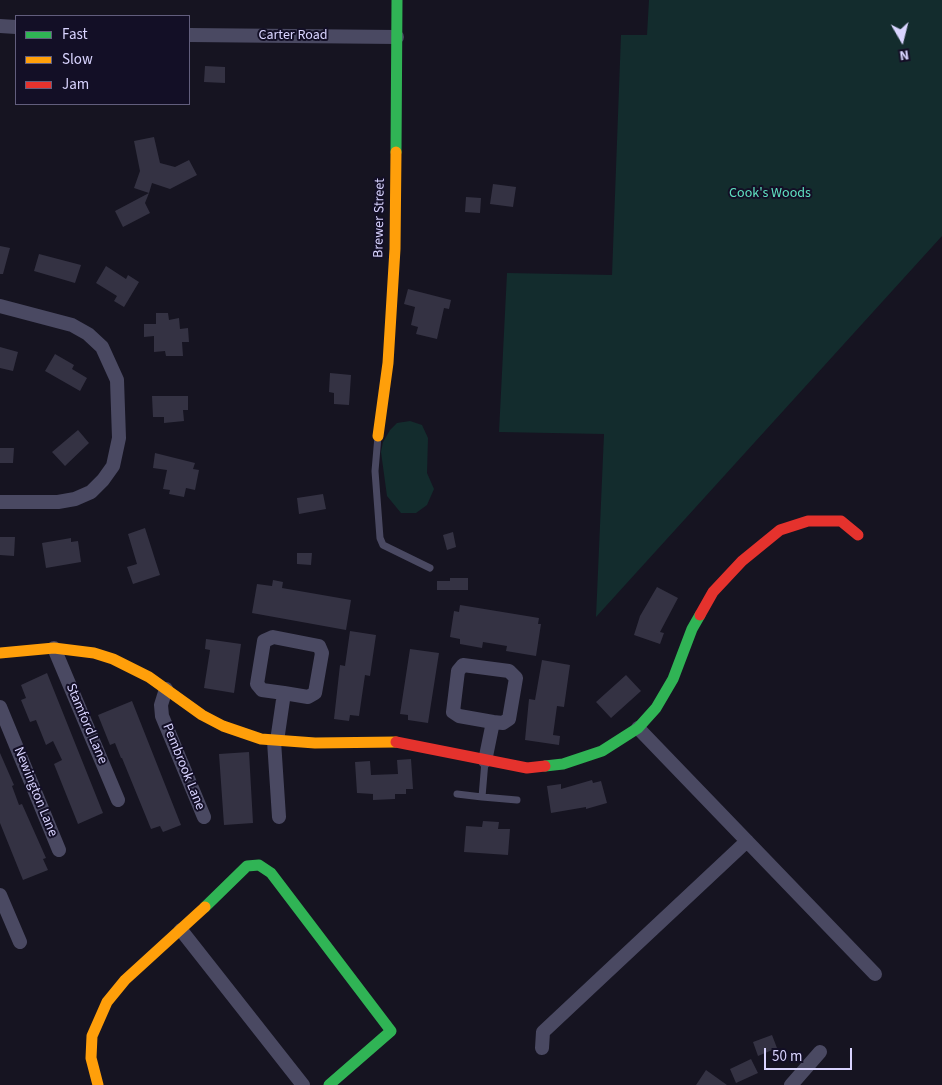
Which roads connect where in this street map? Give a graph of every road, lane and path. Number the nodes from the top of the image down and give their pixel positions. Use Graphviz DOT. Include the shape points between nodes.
graph roads {
  1 [pos="397,0"];
  2 [pos="0,26"];
  3 [pos="15,26"];
  4 [pos="190,36"];
  5 [pos="397,37"];
  6 [pos="0,306"];
  7 [pos="378,436"];
  8 [pos="0,502"];
  9 [pos="858,535"];
  10 [pos="430,568"];
  11 [pos="54,648"];
  12 [pos="0,654"];
  13 [pos="166,689"];
  14 [pos="284,693"];
  15 [pos="0,706"];
  16 [pos="493,722"];
  17 [pos="638,728"];
  18 [pos="275,741"];
  19 [pos="485,761"];
  20 [pos="457,794"];
  21 [pos="482,796"];
  22 [pos="118,800"];
  23 [pos="517,800"];
  24 [pos="204,817"];
  25 [pos="279,817"];
  26 [pos="747,841"];
  27 [pos="59,850"];
  28 [pos="0,895"];
  29 [pos="182,930"];
  30 [pos="20,942"];
  31 [pos="875,974"];
  32 [pos="542,1048"];
  33 [pos="820,1052"];
  34 [pos="98,1085"];
  35 [pos="303,1085"];
  36 [pos="329,1085"];
  37 [pos="791,1085"];
  1 -- 5 [label="street, Brewer Street"];
  2 -- 3 [label="street"];
  4 -- 5 [label="street, Carter Road"];
  5 -- 7 [label="street, Brewer Street" via="395,249 388,363"];
  6 -- 8 [label="street" via="72,326 88,334 102,347 117,380 119,438 113,466 90,492 58,502"];
  7 -- 10 [label="lane" via="375,471 380,538 383,545"];
  9 -- 17 [label="street" via="840,521 808,522 780,530 742,561 713,592 692,629 674,679 656,708"];
  11 -- 12 [label="street"];
  11 -- 13 [label="street" via="113,659"];
  11 -- 22 [label="street, Stamford Lane"];
  13 -- 18 [label="street" via="223,726 261,740"];
  13 -- 24 [label="street, Pembrook Lane" via="161,704 162,716"];
  14 -- 14 [label="street" via="258,686 264,642 273,637 319,646 322,653 315,693 308,697"];
  14 -- 18 [label="street"];
  15 -- 27 [label="street, Newington Lane"];
  16 -- 16 [label="street" via="453,712 458,671 463,665 509,671 515,676 509,719 503,723"];
  16 -- 19 [label="street"];
  17 -- 19 [label="street" via="602,751 563,764 527,768"];
  17 -- 26 [label="street"];
  18 -- 19 [label="street" via="315,744 389,742"];
  18 -- 25 [label="street"];
  19 -- 21 [label="lane"];
  20 -- 21 [label="lane"];
  21 -- 23 [label="lane"];
  26 -- 31 [label="street"];
  26 -- 32 [label="street" via="543,1032"];
  28 -- 30 [label="street"];
  29 -- 34 [label="street" via="106,1002 92,1036 91,1058"];
  29 -- 35 [label="street"];
  29 -- 36 [label="street" via="247,866 259,865 272,873 391,1030"];
  33 -- 37 [label="street"];
}
